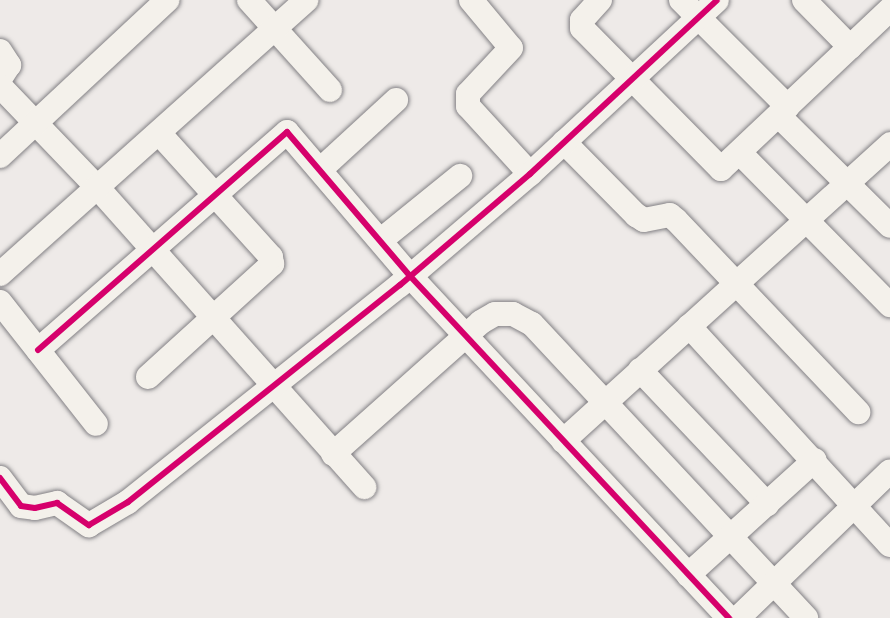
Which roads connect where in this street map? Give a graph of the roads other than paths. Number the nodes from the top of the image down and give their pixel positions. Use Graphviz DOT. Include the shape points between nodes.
graph roads {
  1 [pos="167,0"];
  2 [pos="249,0"];
  3 [pos="306,0"];
  4 [pos="471,0"];
  5 [pos="600,0"];
  6 [pos="681,0"];
  7 [pos="717,0"];
  8 [pos="804,0"];
  9 [pos="890,9"];
  10 [pos="698,17"];
  11 [pos="276,28"];
  12 [pos="850,47"];
  13 [pos="0,51"];
  14 [pos="0,79"];
  15 [pos="630,81"];
  16 [pos="0,86"];
  17 [pos="330,90"];
  18 [pos="396,99"];
  19 [pos="783,111"];
  20 [pos="35,123"];
  21 [pos="159,133"];
  22 [pos="564,142"];
  23 [pos="890,144"];
  24 [pos="740,153"];
  25 [pos="0,156"];
  26 [pos="321,169"];
  27 [pos="530,174"];
  28 [pos="460,176"];
  29 [pos="848,182"];
  30 [pos="97,188"];
  31 [pos="214,197"];
  32 [pos="806,219"];
  33 [pos="890,226"];
  34 [pos="381,240"];
  35 [pos="154,252"];
  36 [pos="0,274"];
  37 [pos="410,276"];
  38 [pos="735,283"];
  39 [pos="0,302"];
  40 [pos="890,305"];
  41 [pos="213,319"];
  42 [pos="689,326"];
  43 [pos="466,335"];
  44 [pos="38,350"];
  45 [pos="640,370"];
  46 [pos="148,377"];
  47 [pos="271,385"];
  48 [pos="604,403"];
  49 [pos="858,412"];
  50 [pos="96,424"];
  51 [pos="563,441"];
  52 [pos="333,454"];
  53 [pos="815,460"];
  54 [pos="890,471"];
  55 [pos="0,478"];
  56 [pos="364,487"];
  57 [pos="767,504"];
  58 [pos="856,507"];
  59 [pos="729,538"];
  60 [pos="890,545"];
  61 [pos="688,575"];
  62 [pos="775,586"];
  63 [pos="729,618"];
  64 [pos="738,618"];
  65 [pos="806,618"];
  1 -- 20 [label="street"];
  2 -- 11 [label="street"];
  3 -- 11 [label="street"];
  4 -- 27 [label="street" via="511,48 468,94 468,105"];
  5 -- 15 [label="street" via="581,24"];
  6 -- 10 [label="street"];
  7 -- 10 [label="street"];
  8 -- 12 [label="street"];
  9 -- 12 [label="street"];
  10 -- 15 [label="street"];
  10 -- 19 [label="street"];
  11 -- 17 [label="street"];
  11 -- 21 [label="street"];
  12 -- 19 [label="street"];
  13 -- 14 [label="street" via="9,65"];
  15 -- 22 [label="street"];
  15 -- 24 [label="street" via="714,166 721,169"];
  16 -- 20 [label="street"];
  18 -- 26 [label="street"];
  19 -- 24 [label="street"];
  19 -- 29 [label="street"];
  20 -- 25 [label="street"];
  20 -- 30 [label="street"];
  21 -- 30 [label="street"];
  21 -- 31 [label="street"];
  22 -- 27 [label="street"];
  22 -- 38 [label="street" via="636,215 650,220 670,215"];
  23 -- 29 [label="street"];
  24 -- 32 [label="street"];
  26 -- 31 [label="street" via="287,132"];
  26 -- 34 [label="street"];
  27 -- 37 [label="street"];
  28 -- 34 [label="street"];
  29 -- 32 [label="street"];
  29 -- 33 [label="street"];
  30 -- 35 [label="street"];
  30 -- 36 [label="street"];
  31 -- 35 [label="street"];
  31 -- 41 [label="street" via="271,257 272,264"];
  32 -- 38 [label="street"];
  32 -- 40 [label="street"];
  34 -- 37 [label="street"];
  35 -- 41 [label="street"];
  35 -- 44 [label="street"];
  37 -- 43 [label="street"];
  37 -- 47 [label="street"];
  38 -- 42 [label="street"];
  38 -- 49 [label="street"];
  39 -- 44 [label="street"];
  41 -- 46 [label="street"];
  41 -- 47 [label="street"];
  42 -- 45 [label="street"];
  42 -- 53 [label="street"];
  43 -- 48 [label="street" via="495,314 513,314 532,324"];
  43 -- 51 [label="street"];
  43 -- 52 [label="street"];
  44 -- 50 [label="street"];
  45 -- 48 [label="street"];
  45 -- 57 [label="street"];
  47 -- 52 [label="street"];
  47 -- 55 [label="street" via="157,482 89,525 57,503 35,508 21,506"];
  48 -- 51 [label="street"];
  48 -- 59 [label="street"];
  51 -- 61 [label="street"];
  52 -- 56 [label="street"];
  53 -- 57 [label="street"];
  53 -- 58 [label="street"];
  54 -- 58 [label="street"];
  57 -- 59 [label="street"];
  58 -- 60 [label="street"];
  58 -- 62 [label="street"];
  59 -- 61 [label="street"];
  59 -- 62 [label="street"];
  61 -- 63 [label="street"];
  62 -- 64 [label="street"];
  62 -- 65 [label="street"];
}
